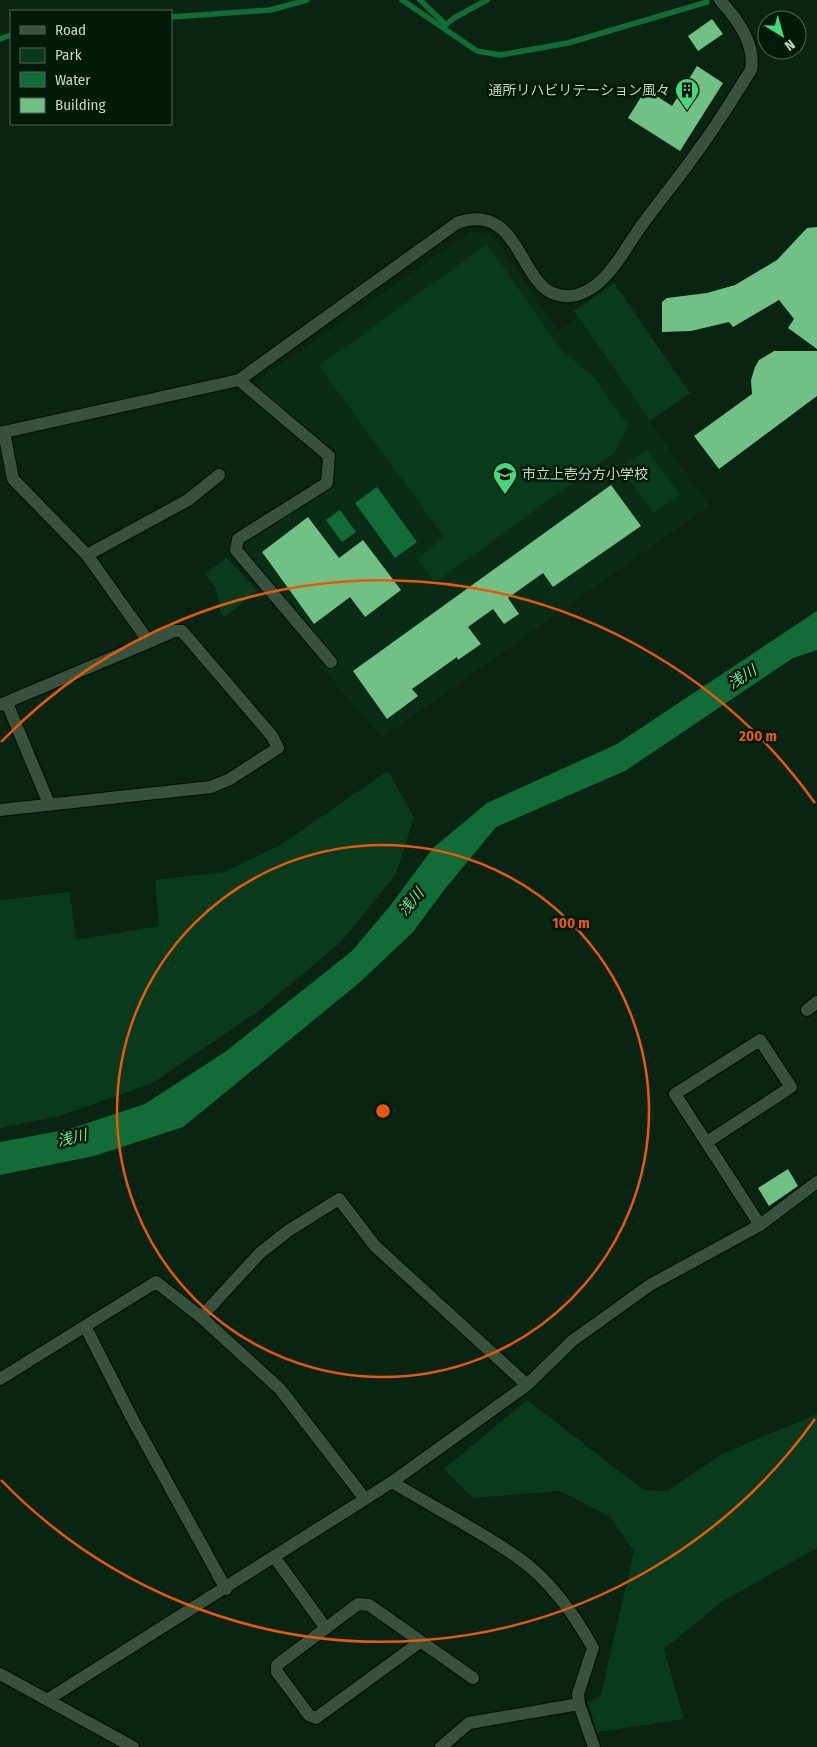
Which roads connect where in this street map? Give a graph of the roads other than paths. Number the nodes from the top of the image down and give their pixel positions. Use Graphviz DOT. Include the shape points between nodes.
graph roads {
  1 [pos="720,0"];
  2 [pos="239,380"];
  3 [pos="2,432"];
  4 [pos="219,475"];
  5 [pos="87,555"];
  6 [pos="149,642"];
  7 [pos="331,662"];
  8 [pos="3,704"];
  9 [pos="49,804"];
  10 [pos="0,810"];
  11 [pos="707,1142"];
  12 [pos="817,1182"];
  13 [pos="760,1225"];
  14 [pos="202,1317"];
  15 [pos="84,1326"];
  16 [pos="0,1379"];
  17 [pos="527,1385"];
  18 [pos="392,1482"];
  19 [pos="364,1499"];
  20 [pos="275,1558"];
  21 [pos="226,1588"];
  22 [pos="326,1627"];
  23 [pos="420,1642"];
  24 [pos="0,1674"];
  25 [pos="474,1678"];
  26 [pos="47,1700"];
  27 [pos="579,1704"];
  28 [pos="133,1747"];
  29 [pos="441,1747"];
  30 [pos="594,1747"];
  1 -- 2 [label="street" via="735,17 752,50 752,70 700,148 598,284 572,297 548,292 498,224 479,217 468,219 457,223"];
  2 -- 3 [label="street"];
  2 -- 7 [label="street" via="328,456 327,483 238,539 236,550"];
  3 -- 5 [label="street" via="13,478"];
  4 -- 5 [label="street" via="188,500"];
  5 -- 6 [label="street"];
  6 -- 8 [label="street"];
  6 -- 9 [label="street" via="182,632 272,736 278,748 230,780 211,787"];
  8 -- 9 [label="street"];
  9 -- 10 [label="street"];
  11 -- 11 [label="street" via="791,1087 760,1040 675,1094"];
  11 -- 13 [label="street"];
  12 -- 13 [label="street"];
  13 -- 17 [label="street" via="650,1285 572,1341"];
  14 -- 15 [label="street" via="156,1282"];
  14 -- 17 [label="street" via="260,1253 339,1199 375,1246"];
  14 -- 19 [label="street" via="280,1389"];
  15 -- 16 [label="street"];
  15 -- 21 [label="street"];
  17 -- 18 [label="street"];
  18 -- 19 [label="street"];
  18 -- 27 [label="street" via="518,1557 550,1586 593,1648 578,1694"];
  19 -- 20 [label="street"];
  20 -- 21 [label="street"];
  20 -- 22 [label="street"];
  21 -- 26 [label="street"];
  22 -- 23 [label="street" via="358,1604 369,1605"];
  22 -- 23 [label="street" via="321,1634 277,1664 277,1672 309,1715 316,1718"];
  23 -- 25 [label="street"];
  24 -- 26 [label="street"];
  26 -- 28 [label="street"];
  27 -- 29 [label="street" via="469,1723"];
  27 -- 30 [label="street"];
}
